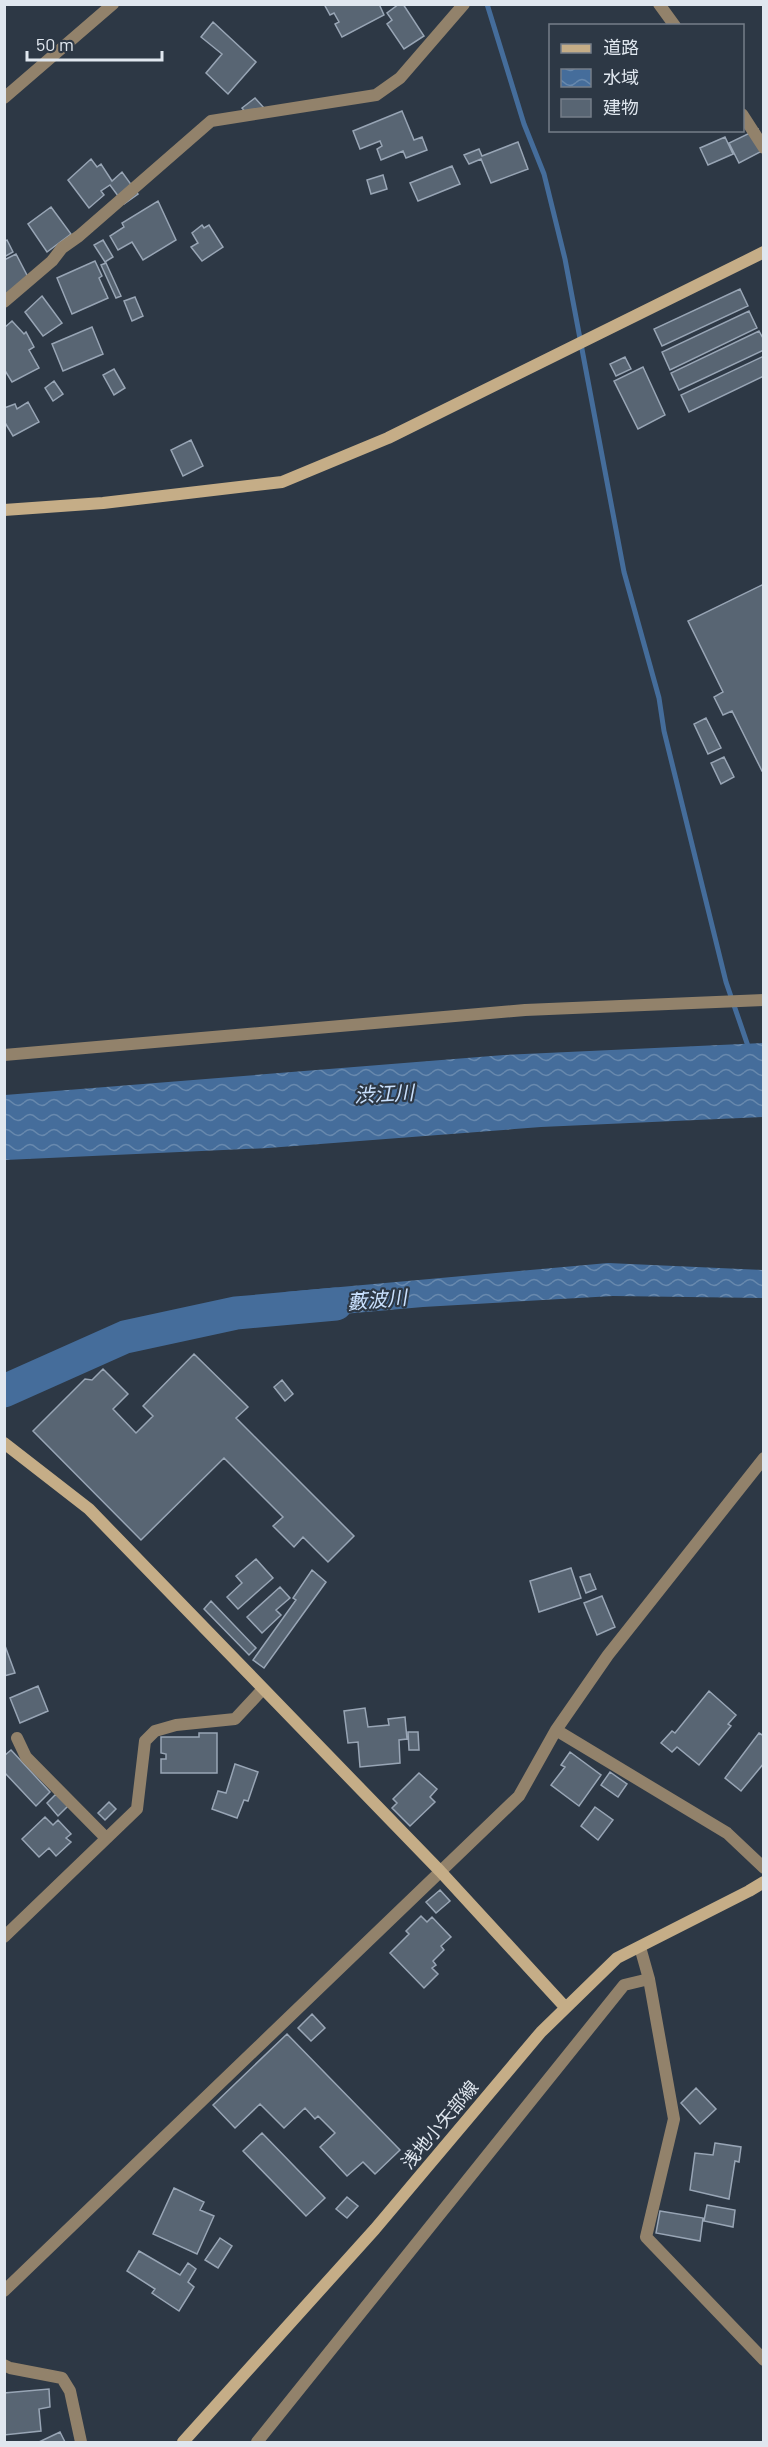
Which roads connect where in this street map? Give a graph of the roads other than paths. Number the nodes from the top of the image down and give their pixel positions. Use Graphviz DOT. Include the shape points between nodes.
graph roads {
  1 [pos="112,4"];
  2 [pos="464,4"];
  3 [pos="659,4"];
  4 [pos="674,24"];
  5 [pos="4,98"];
  6 [pos="744,117"];
  7 [pos="764,148"];
  8 [pos="764,252"];
  9 [pos="4,302"];
  10 [pos="4,510"];
  11 [pos="764,1000"];
  12 [pos="4,1055"];
  13 [pos="4,1443"];
  14 [pos="764,1458"];
  15 [pos="262,1690"];
  16 [pos="556,1730"];
  17 [pos="17,1738"];
  18 [pos="106,1838"];
  19 [pos="764,1868"];
  20 [pos="440,1871"];
  21 [pos="764,1882"];
  22 [pos="4,1937"];
  23 [pos="640,1947"];
  24 [pos="649,1979"];
  25 [pos="565,2007"];
  26 [pos="4,2291"];
  27 [pos="764,2360"];
  28 [pos="4,2365"];
  29 [pos="81,2442"];
  30 [pos="183,2442"];
  31 [pos="257,2442"];
  1 -- 5 [label="street"];
  2 -- 9 [label="street" via="400,78 376,95 211,121"];
  3 -- 4 [label="street"];
  6 -- 7 [label="street"];
  8 -- 10 [label="street" via="388,438 282,482"];
  11 -- 12 [label="street" via="525,1010"];
  13 -- 15 [label="street" via="88,1509"];
  14 -- 16 [label="street" via="608,1655"];
  15 -- 18 [label="street" via="235,1719 155,1731 145,1741 137,1809"];
  15 -- 20 [label="street"];
  16 -- 19 [label="street" via="727,1833"];
  16 -- 20 [label="street" via="519,1796"];
  17 -- 18 [label="street" via="26,1757"];
  18 -- 22 [label="street"];
  20 -- 25 [label="street"];
  20 -- 26 [label="street"];
  21 -- 23 [label="street, 浅地小矢部線"];
  23 -- 24 [label="street"];
  23 -- 25 [label="street, 浅地小矢部線" via="617,1958"];
  24 -- 27 [label="street" via="674,2120 646,2237"];
  24 -- 31 [label="street" via="624,1985"];
  25 -- 30 [label="street, 浅地小矢部線" via="375,2229"];
  28 -- 29 [label="street" via="62,2378 70,2391"];
}
